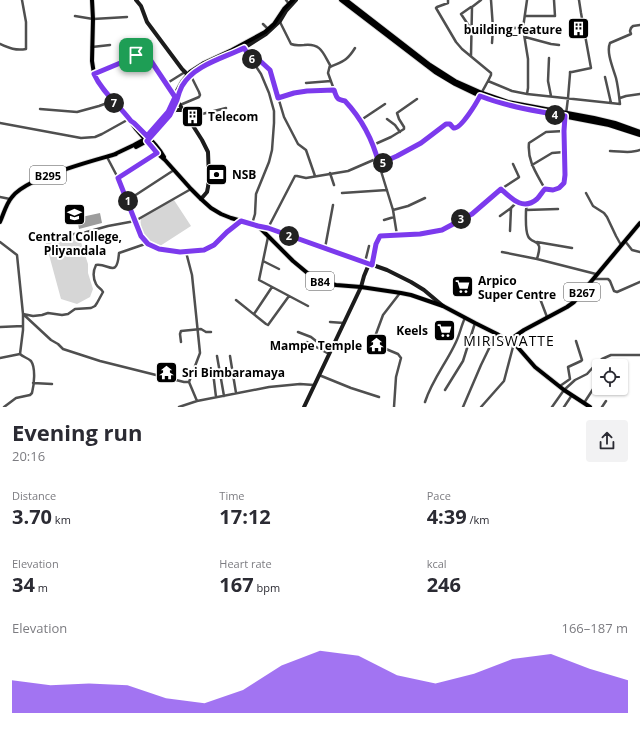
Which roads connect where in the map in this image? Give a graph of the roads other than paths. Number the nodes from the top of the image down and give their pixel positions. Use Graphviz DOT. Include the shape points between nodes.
graph roads {
  1 [pos="22,0"];
  2 [pos="92,0"];
  3 [pos="136,0"];
  4 [pos="293,0"];
  5 [pos="296,0"];
  6 [pos="341,0"];
  7 [pos="346,0"];
  8 [pos="448,0"];
  9 [pos="481,0"];
  10 [pos="491,0"];
  11 [pos="527,0"];
  12 [pos="554,0"];
  13 [pos="579,0"];
  14 [pos="288,2"];
  15 [pos="472,7"];
  16 [pos="75,16"];
  17 [pos="525,16"];
  18 [pos="127,17"];
  19 [pos="93,19"];
  20 [pos="279,20"];
  21 [pos="263,24"];
  22 [pos="640,25"];
  23 [pos="493,28"];
  24 [pos="524,28"];
  25 [pos="268,29"];
  26 [pos="472,31"];
  27 [pos="525,37"];
  28 [pos="492,43"];
  29 [pos="0,44"];
  30 [pos="110,45"];
  31 [pos="559,45"];
  32 [pos="92,47"];
  33 [pos="243,47"];
  34 [pos="355,48"];
  35 [pos="471,57"];
  36 [pos="549,58"];
  37 [pos="251,59"];
  38 [pos="330,66"];
  39 [pos="94,74"];
  40 [pos="188,74"];
  41 [pos="605,77"];
  42 [pos="331,81"];
  43 [pos="488,81"];
  44 [pos="306,82"];
  45 [pos="168,86"];
  46 [pos="334,90"];
  47 [pos="481,94"];
  48 [pos="527,94"];
  49 [pos="640,94"];
  50 [pos="550,96"];
  51 [pos="278,98"];
  52 [pos="568,98"];
  53 [pos="620,98"];
  54 [pos="176,99"];
  55 [pos="417,99"];
  56 [pos="113,101"];
  57 [pos="611,102"];
  58 [pos="385,104"];
  59 [pos="180,105"];
  60 [pos="226,108"];
  61 [pos="40,110"];
  62 [pos="183,110"];
  63 [pos="171,112"];
  64 [pos="566,115"];
  65 [pos="189,119"];
  66 [pos="387,119"];
  67 [pos="130,120"];
  68 [pos="361,120"];
  69 [pos="0,123"];
  70 [pos="136,129"];
  71 [pos="564,131"];
  72 [pos="400,132"];
  73 [pos="640,132"];
  74 [pos="640,135"];
  75 [pos="147,139"];
  76 [pos="134,145"];
  77 [pos="373,145"];
  78 [pos="640,150"];
  79 [pos="610,151"];
  80 [pos="564,152"];
  81 [pos="157,153"];
  82 [pos="115,154"];
  83 [pos="107,157"];
  84 [pos="378,158"];
  85 [pos="165,160"];
  86 [pos="379,164"];
  87 [pos="513,164"];
  88 [pos="532,165"];
  89 [pos="174,170"];
  90 [pos="330,173"];
  91 [pos="315,176"];
  92 [pos="118,178"];
  93 [pos="334,185"];
  94 [pos="191,189"];
  95 [pos="501,189"];
  96 [pos="545,189"];
  97 [pos="387,190"];
  98 [pos="342,193"];
  99 [pos="586,193"];
  100 [pos="0,197"];
  101 [pos="425,198"];
  102 [pos="10,199"];
  103 [pos="201,199"];
  104 [pos="127,200"];
  105 [pos="518,201"];
  106 [pos="526,204"];
  107 [pos="333,205"];
  108 [pos="0,208"];
  109 [pos="511,208"];
  110 [pos="5,209"];
  111 [pos="558,209"];
  112 [pos="392,210"];
  113 [pos="526,210"];
  114 [pos="500,216"];
  115 [pos="394,217"];
  116 [pos="384,220"];
  117 [pos="135,221"];
  118 [pos="241,221"];
  119 [pos="0,222"];
  120 [pos="640,223"];
  121 [pos="252,224"];
  122 [pos="258,226"];
  123 [pos="268,228"];
  124 [pos="510,231"];
  125 [pos="397,235"];
  126 [pos="268,236"];
  127 [pos="41,238"];
  128 [pos="624,240"];
  129 [pos="0,242"];
  130 [pos="536,242"];
  131 [pos="148,244"];
  132 [pos="621,245"];
  133 [pos="369,246"];
  134 [pos="325,248"];
  135 [pos="572,248"];
  136 [pos="186,252"];
  137 [pos="502,252"];
  138 [pos="640,252"];
  139 [pos="537,259"];
  140 [pos="263,261"];
  141 [pos="368,264"];
  142 [pos="279,269"];
  143 [pos="596,274"];
  144 [pos="592,279"];
  145 [pos="640,282"];
  146 [pos="272,287"];
  147 [pos="361,287"];
  148 [pos="401,292"];
  149 [pos="289,296"];
  150 [pos="539,296"];
  151 [pos="236,300"];
  152 [pos="308,306"];
  153 [pos="443,306"];
  154 [pos="23,314"];
  155 [pos="254,314"];
  156 [pos="547,317"];
  157 [pos="465,318"];
  158 [pos="330,322"];
  159 [pos="344,323"];
  160 [pos="475,324"];
  161 [pos="23,326"];
  162 [pos="0,327"];
  163 [pos="198,330"];
  164 [pos="211,332"];
  165 [pos="298,332"];
  166 [pos="496,334"];
  167 [pos="508,341"];
  168 [pos="576,341"];
  169 [pos="181,342"];
  170 [pos="307,342"];
  171 [pos="514,342"];
  172 [pos="330,353"];
  173 [pos="20,354"];
  174 [pos="640,355"];
  175 [pos="217,356"];
  176 [pos="230,356"];
  177 [pos="0,358"];
  178 [pos="213,372"];
  179 [pos="319,375"];
  180 [pos="188,382"];
  181 [pos="34,383"];
  182 [pos="52,384"];
  183 [pos="314,385"];
  184 [pos="559,387"];
  185 [pos="446,390"];
  186 [pos="564,390"];
  187 [pos="592,391"];
  188 [pos="236,393"];
  189 [pos="572,395"];
  190 [pos="224,396"];
  191 [pos="379,396"];
  192 [pos="216,397"];
  193 [pos="197,401"];
  194 [pos="606,401"];
  195 [pos="425,402"];
  196 [pos="584,403"];
  197 [pos="5,406"];
  198 [pos="179,407"];
  199 [pos="304,407"];
  200 [pos="394,407"];
  201 [pos="463,407"];
  202 [pos="481,407"];
  203 [pos="552,407"];
  204 [pos="564,407"];
  205 [pos="590,407"];
  206 [pos="602,407"];
  1 -- 29 [label="street" via="26,22 26,50"];
  2 -- 19 [label="main road, B84"];
  3 -- 40 [label="street" via="147,22"];
  4 -- 14 [label="main road"];
  5 -- 20 [label="street"];
  6 -- 47 [label="main road" via="435,72 455,84"];
  7 -- 47 [label="main road" via="430,65"];
  8 -- 35 [label="street" via="448,3 436,8 456,42"];
  9 -- 15 [label="street"];
  10 -- 23 [label="street"];
  11 -- 17 [label="street"];
  12 -- 17 [label="street" via="554,16"];
  13 -- 52 [label="street" via="591,68 570,72"];
  14 -- 20 [label="main road"];
  15 -- 26 [label="street"];
  15 -- 26 [label="street" via="460,14"];
  16 -- 19 [label="street"];
  17 -- 24 [label="street"];
  18 -- 19 [label="street"];
  19 -- 32 [label="main road, B84"];
  20 -- 25 [label="main road"];
  20 -- 33 [label="street" via="266,34"];
  20 -- 38 [label="street" via="291,44 310,44 320,48"];
  21 -- 25 [label="street"];
  22 -- 53 [label="street" via="633,26 631,34 610,43 609,46"];
  23 -- 24 [label="street"];
  23 -- 28 [label="street"];
  24 -- 27 [label="street"];
  25 -- 33 [label="main road"];
  26 -- 35 [label="street"];
  27 -- 31 [label="street"];
  27 -- 48 [label="street" via="528,59"];
  30 -- 32 [label="street"];
  32 -- 39 [label="main road, B84"];
  33 -- 37 [label="street"];
  33 -- 40 [label="main road" via="204,62"];
  34 -- 38 [label="street" via="351,56"];
  35 -- 43 [label="street" via="491,72"];
  36 -- 50 [label="street"];
  37 -- 51 [label="street" via="258,59 270,70"];
  37 -- 121 [label="street" via="261,74 274,111 272,150 256,194"];
  38 -- 42 [label="street" via="328,73"];
  39 -- 45 [label="street" via="142,52 147,55"];
  39 -- 56 [label="main road, B84"];
  40 -- 45 [label="street" via="169,82"];
  40 -- 54 [label="street"];
  40 -- 59 [label="street" via="200,95"];
  41 -- 57 [label="street"];
  42 -- 44 [label="street"];
  42 -- 46 [label="street"];
  43 -- 47 [label="street"];
  43 -- 48 [label="street"];
  45 -- 54 [label="street"];
  46 -- 51 [label="street" via="307,91"];
  46 -- 68 [label="street" via="337,98 345,101"];
  47 -- 64 [label="main road"];
  47 -- 86 [label="street" via="460,126 453,128 446,124 421,143"];
  48 -- 50 [label="street"];
  49 -- 53 [label="street"];
  50 -- 52 [label="street"];
  51 -- 91 [label="street" via="298,144 306,150"];
  52 -- 57 [label="street"];
  52 -- 64 [label="street"];
  53 -- 57 [label="street" via="620,104"];
  54 -- 59 [label="street"];
  54 -- 63 [label="main road"];
  54 -- 75 [label="main road"];
  55 -- 72 [label="street" via="398,113 404,127"];
  56 -- 61 [label="street" via="77,112"];
  56 -- 67 [label="main road, B84"];
  58 -- 68 [label="street"];
  59 -- 62 [label="street"];
  60 -- 65 [label="street"];
  62 -- 63 [label="street"];
  62 -- 65 [label="street"];
  63 -- 75 [label="main road"];
  64 -- 71 [label="street"];
  64 -- 73 [label="main road" via="615,123"];
  64 -- 74 [label="main road"];
  65 -- 103 [label="street" via="208,152 208,188"];
  66 -- 72 [label="street"];
  67 -- 69 [label="street" via="102,134 86,138"];
  67 -- 70 [label="main road, B84"];
  67 -- 75 [label="main road, B84"];
  68 -- 77 [label="street"];
  70 -- 75 [label="main road, B84"];
  70 -- 76 [label="main road" via="138,141"];
  71 -- 80 [label="street"];
  71 -- 88 [label="street" via="546,132 529,143 528,151"];
  72 -- 77 [label="street"];
  75 -- 76 [label="main road, B295"];
  75 -- 81 [label="main road, B84"];
  75 -- 82 [label="main road, B295" via="132,149"];
  75 -- 85 [label="main road, B84" via="160,151"];
  76 -- 82 [label="main road, B295"];
  77 -- 84 [label="street"];
  78 -- 79 [label="street"];
  80 -- 88 [label="street" via="552,153"];
  80 -- 96 [label="street" via="564,183 553,190"];
  81 -- 85 [label="main road, B84"];
  81 -- 92 [label="street"];
  82 -- 83 [label="main road, B295"];
  83 -- 92 [label="street"];
  83 -- 102 [label="main road, B295" via="77,164 46,176 19,190"];
  84 -- 86 [label="street"];
  84 -- 90 [label="street" via="348,171"];
  85 -- 89 [label="main road, B84"];
  86 -- 97 [label="street"];
  87 -- 95 [label="street" via="518,177"];
  88 -- 96 [label="street"];
  89 -- 94 [label="main road, B84"];
  89 -- 104 [label="street"];
  90 -- 91 [label="street"];
  90 -- 93 [label="street"];
  91 -- 123 [label="street" via="295,176"];
  92 -- 104 [label="street"];
  94 -- 103 [label="main road, B84"];
  94 -- 117 [label="street"];
  95 -- 105 [label="street"];
  95 -- 125 [label="street" via="472,214 442,230"];
  96 -- 106 [label="street" via="537,198"];
  97 -- 98 [label="street"];
  97 -- 112 [label="street"];
  99 -- 132 [label="street" via="593,206 607,217"];
  100 -- 102 [label="street"];
  101 -- 112 [label="street"];
  102 -- 110 [label="main road, B295"];
  103 -- 118 [label="main road, B84" via="221,214"];
  104 -- 117 [label="street"];
  105 -- 106 [label="street"];
  105 -- 109 [label="street"];
  106 -- 113 [label="street"];
  107 -- 134 [label="street"];
  108 -- 110 [label="street"];
  109 -- 114 [label="street"];
  109 -- 124 [label="street"];
  110 -- 119 [label="main road, B295"];
  111 -- 113 [label="street"];
  112 -- 115 [label="street"];
  113 -- 130 [label="street" via="528,237"];
  115 -- 116 [label="street"];
  115 -- 125 [label="street"];
  117 -- 127 [label="street" via="83,233"];
  117 -- 131 [label="street" via="141,236"];
  118 -- 121 [label="main road, B84"];
  118 -- 136 [label="street" via="210,248"];
  120 -- 128 [label="main road, B267"];
  121 -- 122 [label="main road, B84"];
  122 -- 123 [label="street"];
  122 -- 126 [label="main road, B84"];
  123 -- 134 [label="street"];
  125 -- 141 [label="street" via="381,235"];
  126 -- 140 [label="street"];
  126 -- 147 [label="main road, B84" via="311,276 336,285"];
  128 -- 132 [label="main road, B267"];
  128 -- 138 [label="street" via="632,250"];
  129 -- 154 [label="street" via="17,255"];
  130 -- 135 [label="street"];
  130 -- 139 [label="street" via="540,248"];
  131 -- 136 [label="street" via="159,249"];
  131 -- 154 [label="street" via="118,254 115,268 96,265 93,273 96,284 103,292 95,306 75,309 62,315"];
  132 -- 143 [label="main road, B267"];
  133 -- 141 [label="street"];
  134 -- 141 [label="street"];
  136 -- 163 [label="street" via="192,275"];
  137 -- 139 [label="street"];
  139 -- 143 [label="street"];
  140 -- 142 [label="street"];
  140 -- 146 [label="street" via="259,280"];
  141 -- 147 [label="street"];
  141 -- 153 [label="street" via="411,282"];
  143 -- 144 [label="main road, B267"];
  144 -- 145 [label="street" via="608,279 614,291 618,292"];
  144 -- 156 [label="main road, B267" via="571,304"];
  146 -- 149 [label="street"];
  146 -- 155 [label="street"];
  147 -- 148 [label="main road, B84"];
  147 -- 159 [label="street"];
  148 -- 153 [label="main road, B84"];
  148 -- 200 [label="street" via="383,315 373,342 401,358 396,377"];
  149 -- 152 [label="street"];
  149 -- 155 [label="street" via="268,325"];
  150 -- 156 [label="street"];
  151 -- 155 [label="street"];
  153 -- 157 [label="main road, B84"];
  154 -- 161 [label="street"];
  154 -- 180 [label="street" via="63,349 100,361"];
  156 -- 167 [label="main road, B267"];
  157 -- 160 [label="main road, B84"];
  157 -- 195 [label="street" via="456,342"];
  158 -- 159 [label="street"];
  159 -- 172 [label="street"];
  160 -- 166 [label="main road, B84"];
  160 -- 185 [label="street" via="463,361"];
  161 -- 162 [label="street"];
  161 -- 173 [label="street"];
  163 -- 164 [label="street"];
  163 -- 169 [label="street" via="181,331"];
  163 -- 180 [label="street" via="200,353"];
  165 -- 172 [label="street" via="311,337"];
  166 -- 167 [label="main road, B84"];
  166 -- 201 [label="street"];
  167 -- 171 [label="main road, B84"];
  168 -- 184 [label="street" via="582,360 568,366 570,379"];
  170 -- 172 [label="street"];
  171 -- 184 [label="main road" via="535,367"];
  171 -- 202 [label="street" via="504,381"];
  172 -- 179 [label="street"];
  173 -- 177 [label="street"];
  173 -- 181 [label="street" via="31,362"];
  174 -- 186 [label="street" via="606,357"];
  175 -- 190 [label="street"];
  176 -- 188 [label="street"];
  178 -- 192 [label="street"];
  179 -- 183 [label="street"];
  179 -- 191 [label="street"];
  180 -- 193 [label="street"];
  181 -- 182 [label="street"];
  181 -- 197 [label="street" via="31,394 16,398"];
  183 -- 188 [label="street" via="300,384"];
  183 -- 199 [label="street"];
  184 -- 186 [label="main road"];
  186 -- 189 [label="main road"];
  186 -- 203 [label="street"];
  187 -- 196 [label="street"];
  188 -- 190 [label="street"];
  189 -- 196 [label="main road"];
  189 -- 204 [label="street"];
  190 -- 192 [label="street"];
  192 -- 193 [label="street"];
  193 -- 198 [label="street"];
  194 -- 206 [label="street"];
  196 -- 205 [label="main road"];
}
